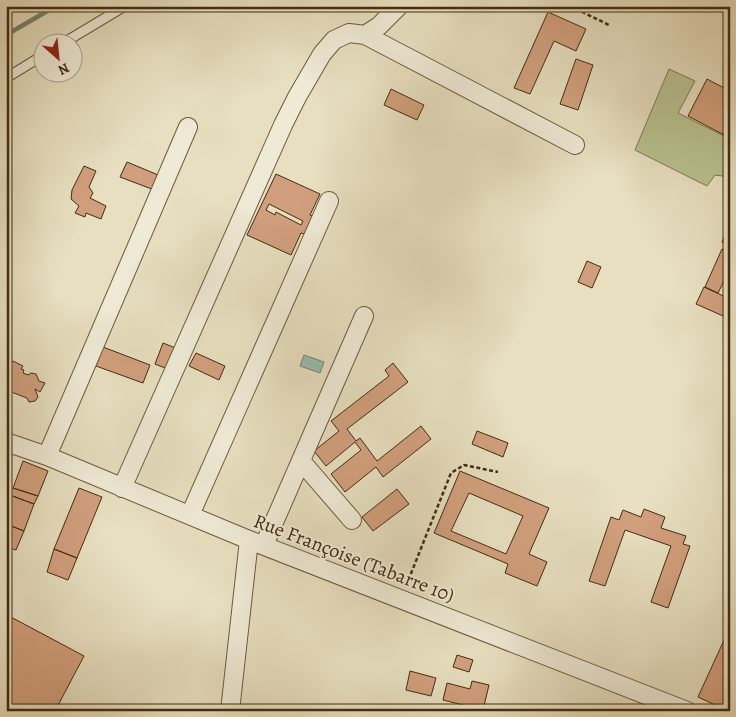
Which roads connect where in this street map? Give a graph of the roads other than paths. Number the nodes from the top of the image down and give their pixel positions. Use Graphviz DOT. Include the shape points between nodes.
graph roads {
  1 [pos="126,6"];
  2 [pos="399,6"];
  3 [pos="82,32"];
  4 [pos="364,35"];
  5 [pos="32,62"];
  6 [pos="6,78"];
  7 [pos="188,128"];
  8 [pos="575,145"];
  9 [pos="329,202"];
  10 [pos="364,316"];
  11 [pos="6,442"];
  12 [pos="46,456"];
  13 [pos="301,461"];
  14 [pos="122,488"];
  15 [pos="190,516"];
  16 [pos="352,520"];
  17 [pos="261,540"];
  18 [pos="230,711"];
  19 [pos="687,711"];
  1 -- 3 [label="lane"];
  2 -- 4 [label="street" via="379,26"];
  4 -- 8 [label="street"];
  4 -- 14 [label="street" via="348,33 334,40 297,97"];
  5 -- 6 [label="lane"];
  7 -- 12 [label="street"];
  9 -- 15 [label="street"];
  10 -- 13 [label="street"];
  11 -- 12 [label="street, Rue Françoise (Tabarre 10)"];
  12 -- 14 [label="street, Rue Françoise (Tabarre 10)"];
  13 -- 16 [label="street"];
  13 -- 17 [label="street"];
  14 -- 15 [label="street, Rue Françoise (Tabarre 10)"];
  15 -- 17 [label="street, Rue Françoise (Tabarre 10)"];
  17 -- 18 [label="street"];
  17 -- 19 [label="street, Rue Françoise (Tabarre 10)" via="400,599"];
}
